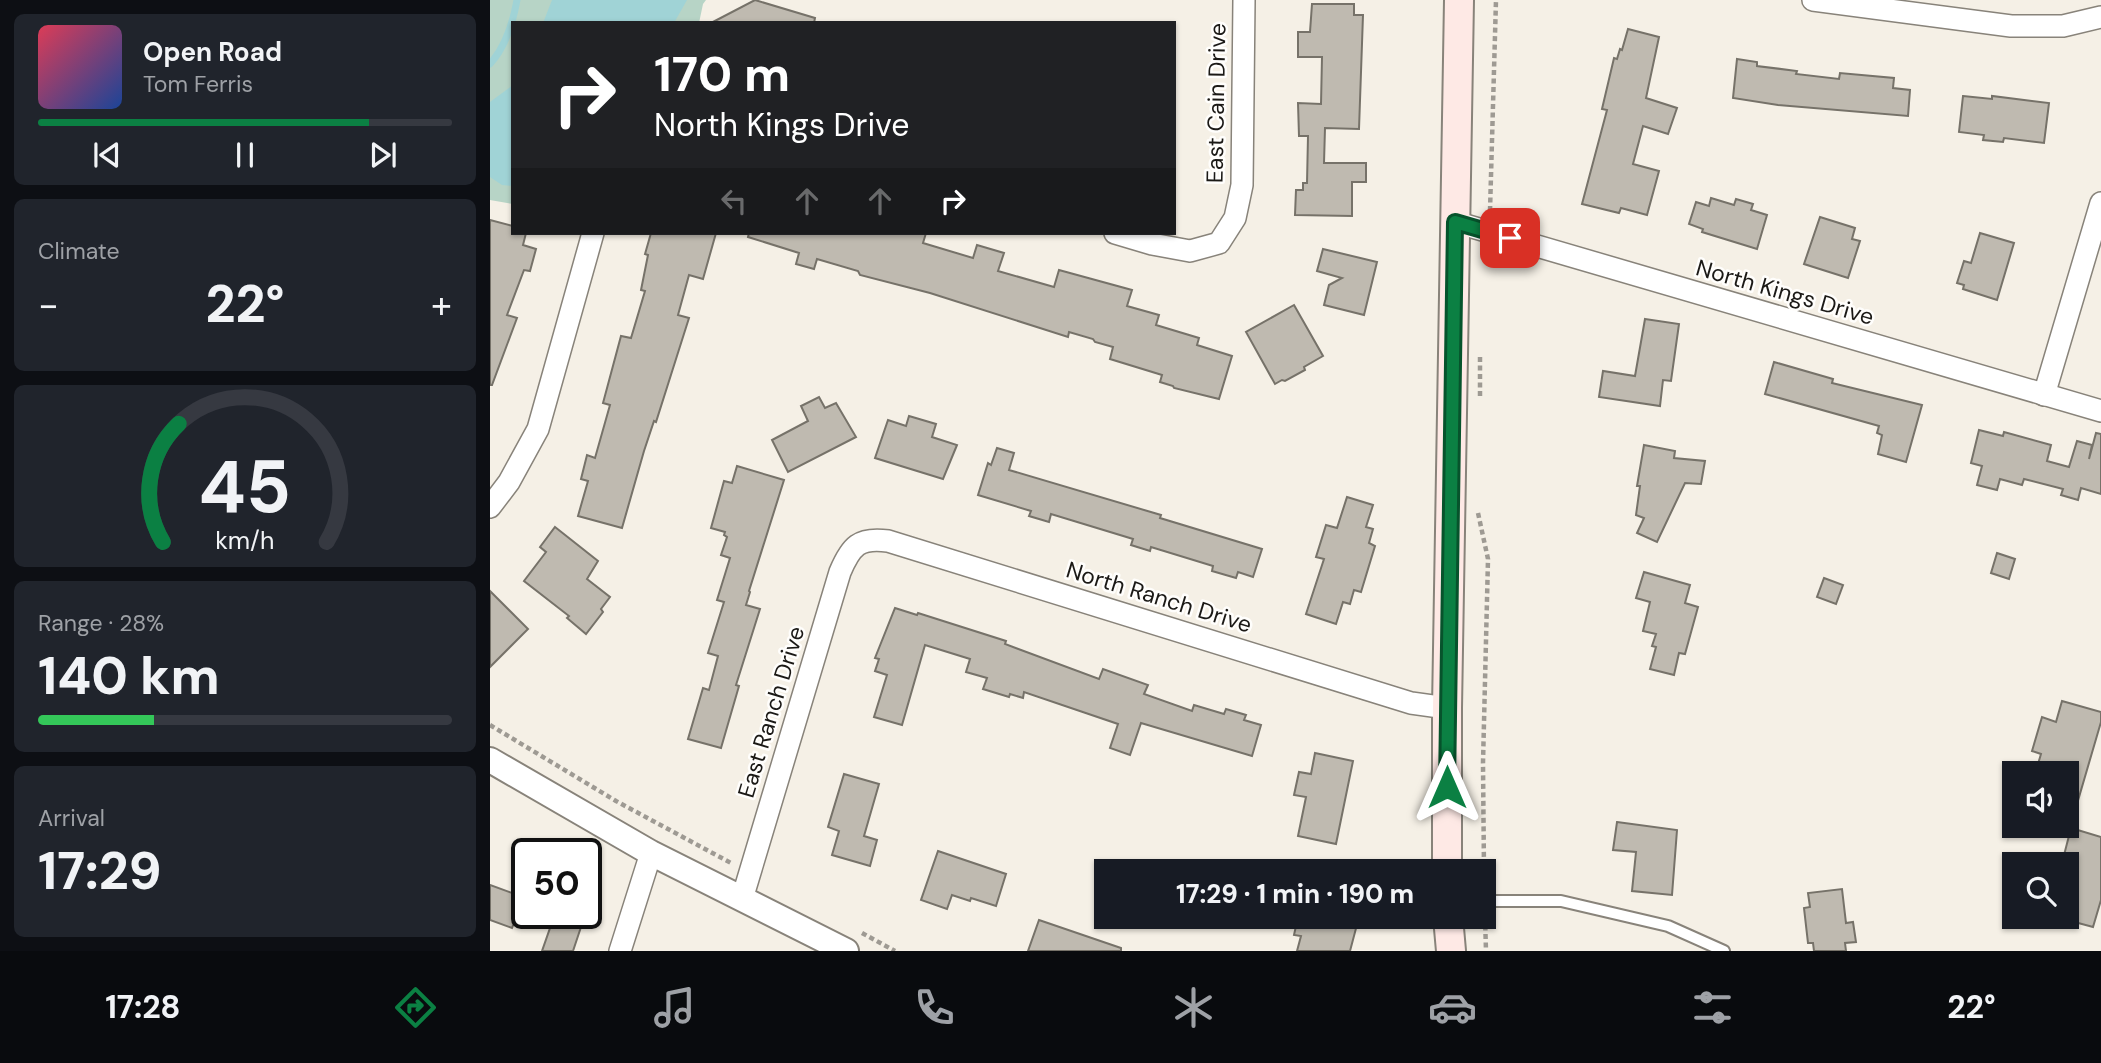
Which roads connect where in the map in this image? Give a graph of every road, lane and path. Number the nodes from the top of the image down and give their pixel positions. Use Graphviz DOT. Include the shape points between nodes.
graph roads {
  1 [pos="1244,0"];
  2 [pos="1459,0"];
  3 [pos="1496,0"];
  4 [pos="1813,0"];
  5 [pos="2101,18"];
  6 [pos="2101,204"];
  7 [pos="1490,209"];
  8 [pos="1455,222"];
  9 [pos="592,235"];
  10 [pos="1122,235"];
  11 [pos="1480,348"];
  12 [pos="2044,395"];
  13 [pos="1479,405"];
  14 [pos="2101,411"];
  15 [pos="1478,505"];
  16 [pos="490,507"];
  17 [pos="857,544"];
  18 [pos="1447,708"];
  19 [pos="490,725"];
  20 [pos="490,760"];
  21 [pos="651,853"];
  22 [pos="1447,859"];
  23 [pos="1484,859"];
  24 [pos="750,873"];
  25 [pos="742,899"];
  26 [pos="1496,901"];
  27 [pos="1449,929"];
  28 [pos="1485,929"];
  29 [pos="852,941"];
  30 [pos="620,951"];
  31 [pos="895,951"];
  32 [pos="1451,951"];
  33 [pos="1486,951"];
  34 [pos="1724,951"];
  1 -- 10 [label="street, East Cain Drive" via="1242,185 1235,218 1219,243 1190,251"];
  2 -- 8 [label="main road"];
  3 -- 7 [label="path"];
  4 -- 5 [label="street" via="2011,26 2063,26"];
  6 -- 12 [label="street"];
  8 -- 12 [label="street, North Kings Drive"];
  8 -- 18 [label="main road"];
  9 -- 16 [label="street" via="538,429 520,465"];
  11 -- 13 [label="path"];
  12 -- 14 [label="street, North Kings Drive"];
  15 -- 23 [label="path" via="1488,559"];
  17 -- 18 [label="street, North Ranch Drive" via="888,541 1411,703"];
  17 -- 24 [label="street, East Ranch Drive" via="840,572"];
  18 -- 22 [label="main road"];
  19 -- 24 [label="path" via="616,801"];
  20 -- 21 [label="street"];
  21 -- 25 [label="street"];
  21 -- 30 [label="street"];
  24 -- 25 [label="street, East Ranch Drive"];
  25 -- 29 [label="street"];
  26 -- 34 [label="lane" via="1561,901 1668,926"];
  27 -- 32 [label="main road"];
  28 -- 33 [label="path"];
  29 -- 31 [label="path"];
}
